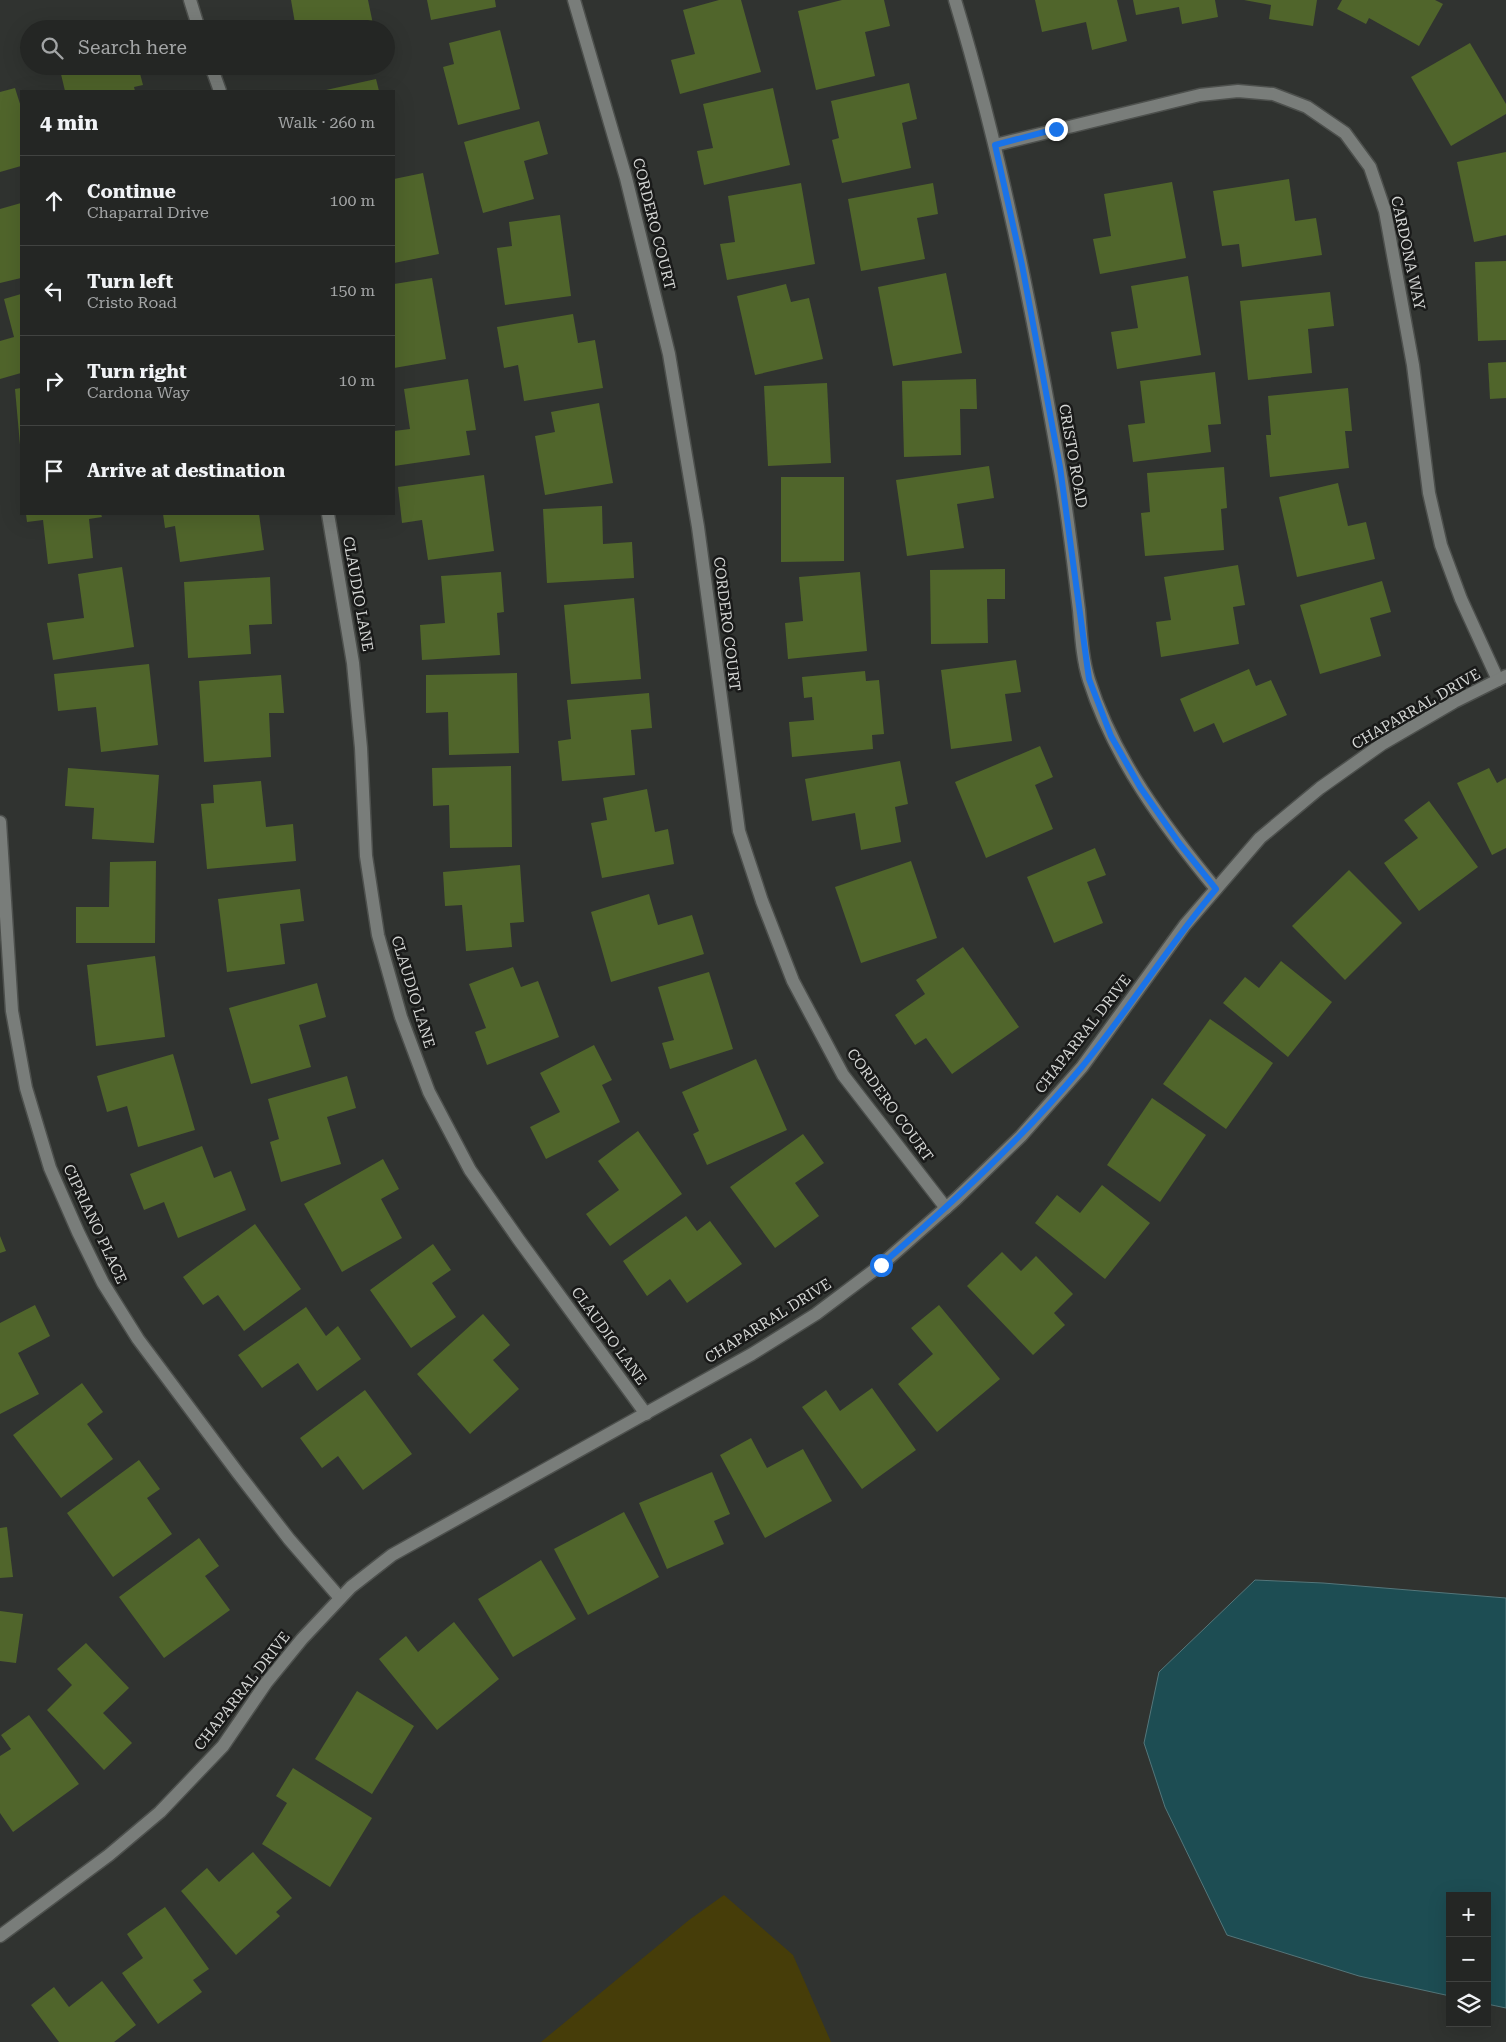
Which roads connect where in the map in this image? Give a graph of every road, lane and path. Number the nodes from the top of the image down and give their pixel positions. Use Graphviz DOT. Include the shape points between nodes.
graph roads {
  1 [pos="190,0"];
  2 [pos="574,0"];
  3 [pos="955,0"];
  4 [pos="196,20"];
  5 [pos="215,75"];
  6 [pos="220,90"];
  7 [pos="995,145"];
  8 [pos="328,515"];
  9 [pos="1502,678"];
  10 [pos="0,822"];
  11 [pos="1216,889"];
  12 [pos="946,1208"];
  13 [pos="646,1414"];
  14 [pos="340,1598"];
  15 [pos="0,1936"];
  1 -- 4 [label="street"];
  2 -- 12 [label="street, CORDERO COURT" via="626,178 670,354 698,527 739,831 793,981 844,1075"];
  3 -- 7 [label="street, CRISTO ROAD"];
  5 -- 6 [label="street"];
  7 -- 9 [label="street, CARDONA WAY" via="1200,95 1238,91 1273,94 1307,107 1345,133 1370,167 1386,211 1441,545 1461,599"];
  7 -- 11 [label="street, CRISTO ROAD" via="1022,265 1060,467 1089,679 1111,736 1140,787"];
  8 -- 13 [label="street, CLAUDIO LANE" via="353,663 366,856 378,935 401,1017 429,1092 470,1170"];
  9 -- 11 [label="street, CHAPARRAL DRIVE" via="1382,744 1320,788 1260,838"];
  10 -- 14 [label="street, CIPRIANO PLACE" via="12,1011 26,1088 50,1168 78,1232 103,1283 138,1338 289,1539"];
  11 -- 12 [label="street, CHAPARRAL DRIVE" via="1185,926 1082,1067 1021,1136"];
  12 -- 13 [label="street, CHAPARRAL DRIVE" via="881,1265 816,1314"];
  13 -- 14 [label="street, CHAPARRAL DRIVE" via="392,1555"];
  14 -- 15 [label="street, CHAPARRAL DRIVE" via="266,1683 223,1746 160,1812 109,1855"];
}
